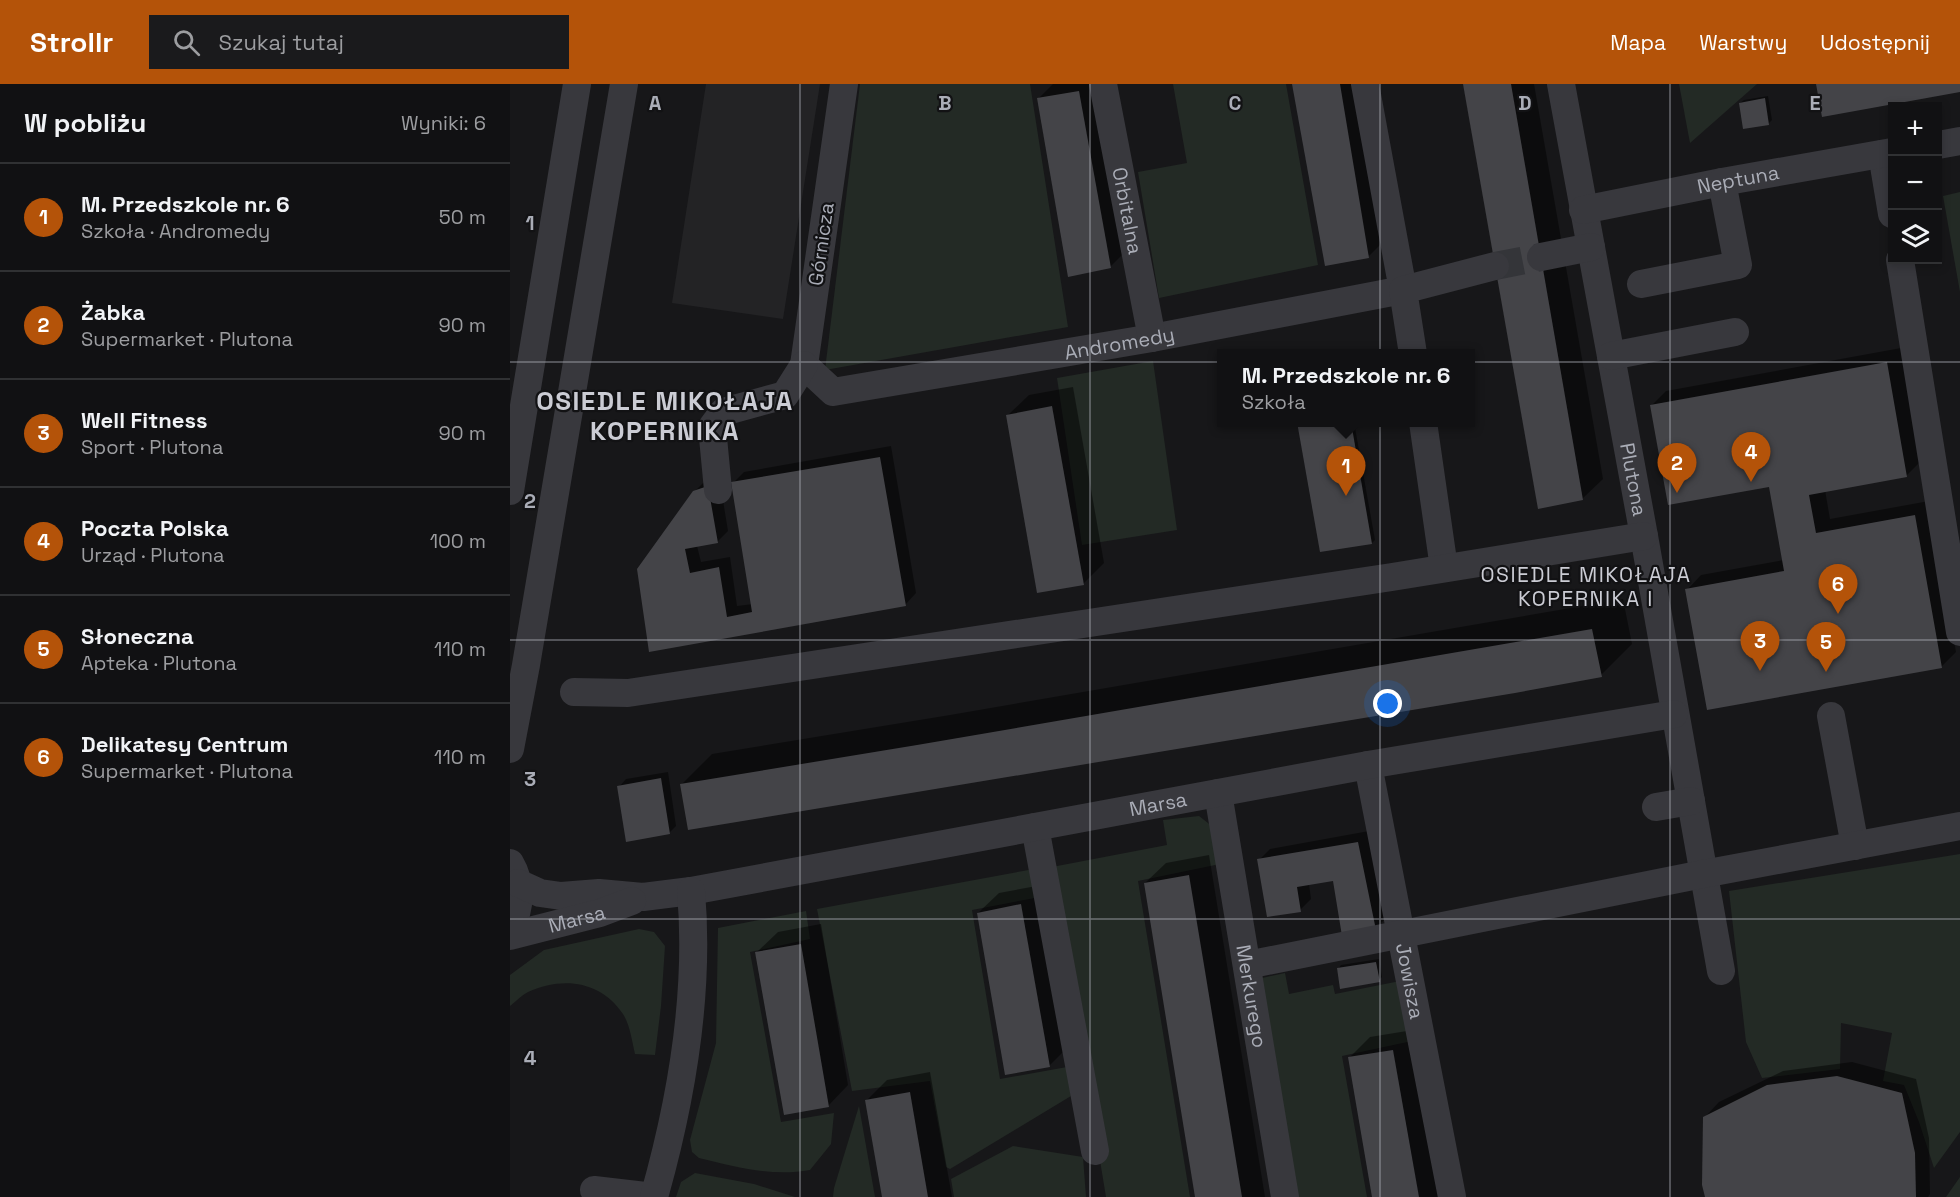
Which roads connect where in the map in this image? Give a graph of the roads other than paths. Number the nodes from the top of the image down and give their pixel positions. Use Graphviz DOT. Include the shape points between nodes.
graph roads {
  1 [pos="577,84"];
  2 [pos="624,84"];
  3 [pos="844,84"];
  4 [pos="1103,84"];
  5 [pos="1365,84"];
  6 [pos="1561,84"];
  7 [pos="1960,141"];
  8 [pos="1942,144"];
  9 [pos="1887,153"];
  10 [pos="1722,182"];
  11 [pos="1583,210"];
  12 [pos="1893,210"];
  13 [pos="1591,247"];
  14 [pos="1540,257"];
  15 [pos="1901,264"];
  16 [pos="1495,266"];
  17 [pos="1641,284"];
  18 [pos="1403,290"];
  19 [pos="1735,332"];
  20 [pos="1152,338"];
  21 [pos="1412,349"];
  22 [pos="1611,356"];
  23 [pos="804,365"];
  24 [pos="1424,427"];
  25 [pos="718,490"];
  26 [pos="510,491"];
  27 [pos="1644,536"];
  28 [pos="1444,568"];
  29 [pos="1960,632"];
  30 [pos="574,692"];
  31 [pos="1674,714"];
  32 [pos="1832,716"];
  33 [pos="510,749"];
  34 [pos="1368,765"];
  35 [pos="1218,793"];
  36 [pos="1691,801"];
  37 [pos="1656,807"];
  38 [pos="1960,826"];
  39 [pos="1035,827"];
  40 [pos="1855,846"];
  41 [pos="514,873"];
  42 [pos="1703,874"];
  43 [pos="691,891"];
  44 [pos="643,897"];
  45 [pos="510,928"];
  46 [pos="1401,934"];
  47 [pos="510,936"];
  48 [pos="1247,965"];
  49 [pos="1721,971"];
  50 [pos="1095,1151"];
  51 [pos="594,1190"];
  52 [pos="654,1197"];
  53 [pos="1286,1197"];
  54 [pos="1452,1197"];
  1 -- 26 [label="street"];
  2 -- 33 [label="street"];
  3 -- 23 [label="street, Górnicza"];
  4 -- 20 [label="street, Orbitalna"];
  5 -- 18 [label="street"];
  6 -- 11 [label="street, Plutona"];
  7 -- 8 [label="street"];
  9 -- 10 [label="street, Neptuna"];
  9 -- 12 [label="street"];
  10 -- 11 [label="street, Neptuna"];
  10 -- 17 [label="street" via="1738,265"];
  11 -- 13 [label="street, Plutona"];
  13 -- 14 [label="street"];
  13 -- 22 [label="street, Plutona"];
  15 -- 29 [label="street"];
  16 -- 18 [label="street, Andromedy"];
  18 -- 20 [label="street, Andromedy"];
  18 -- 21 [label="street"];
  19 -- 22 [label="street"];
  20 -- 23 [label="street, Andromedy" via="833,392"];
  22 -- 27 [label="street, Plutona"];
  23 -- 25 [label="street" via="784,395 723,412 712,427"];
  24 -- 28 [label="street"];
  27 -- 28 [label="street"];
  27 -- 31 [label="street, Plutona"];
  28 -- 30 [label="street" via="628,693"];
  31 -- 34 [label="street, Marsa"];
  31 -- 36 [label="street, Plutona"];
  32 -- 40 [label="street"];
  34 -- 35 [label="street, Marsa"];
  34 -- 46 [label="street, Jowisza"];
  35 -- 39 [label="street, Marsa"];
  35 -- 48 [label="street, Merkurego"];
  36 -- 37 [label="street"];
  36 -- 42 [label="street, Plutona"];
  38 -- 40 [label="street"];
  39 -- 43 [label="street, Marsa"];
  39 -- 50 [label="street"];
  40 -- 42 [label="street"];
  41 -- 44 [label="street, Marsa" via="540,893"];
  41 -- 45 [label="street" via="519,902"];
  42 -- 46 [label="street"];
  42 -- 49 [label="street, Plutona"];
  43 -- 44 [label="street, Marsa"];
  43 -- 52 [label="street" via="693,935 687,1038"];
  44 -- 47 [label="street, Marsa" via="600,913"];
  46 -- 48 [label="street"];
  46 -- 54 [label="street, Jowisza"];
  48 -- 53 [label="street, Merkurego"];
  51 -- 52 [label="street"];
}
